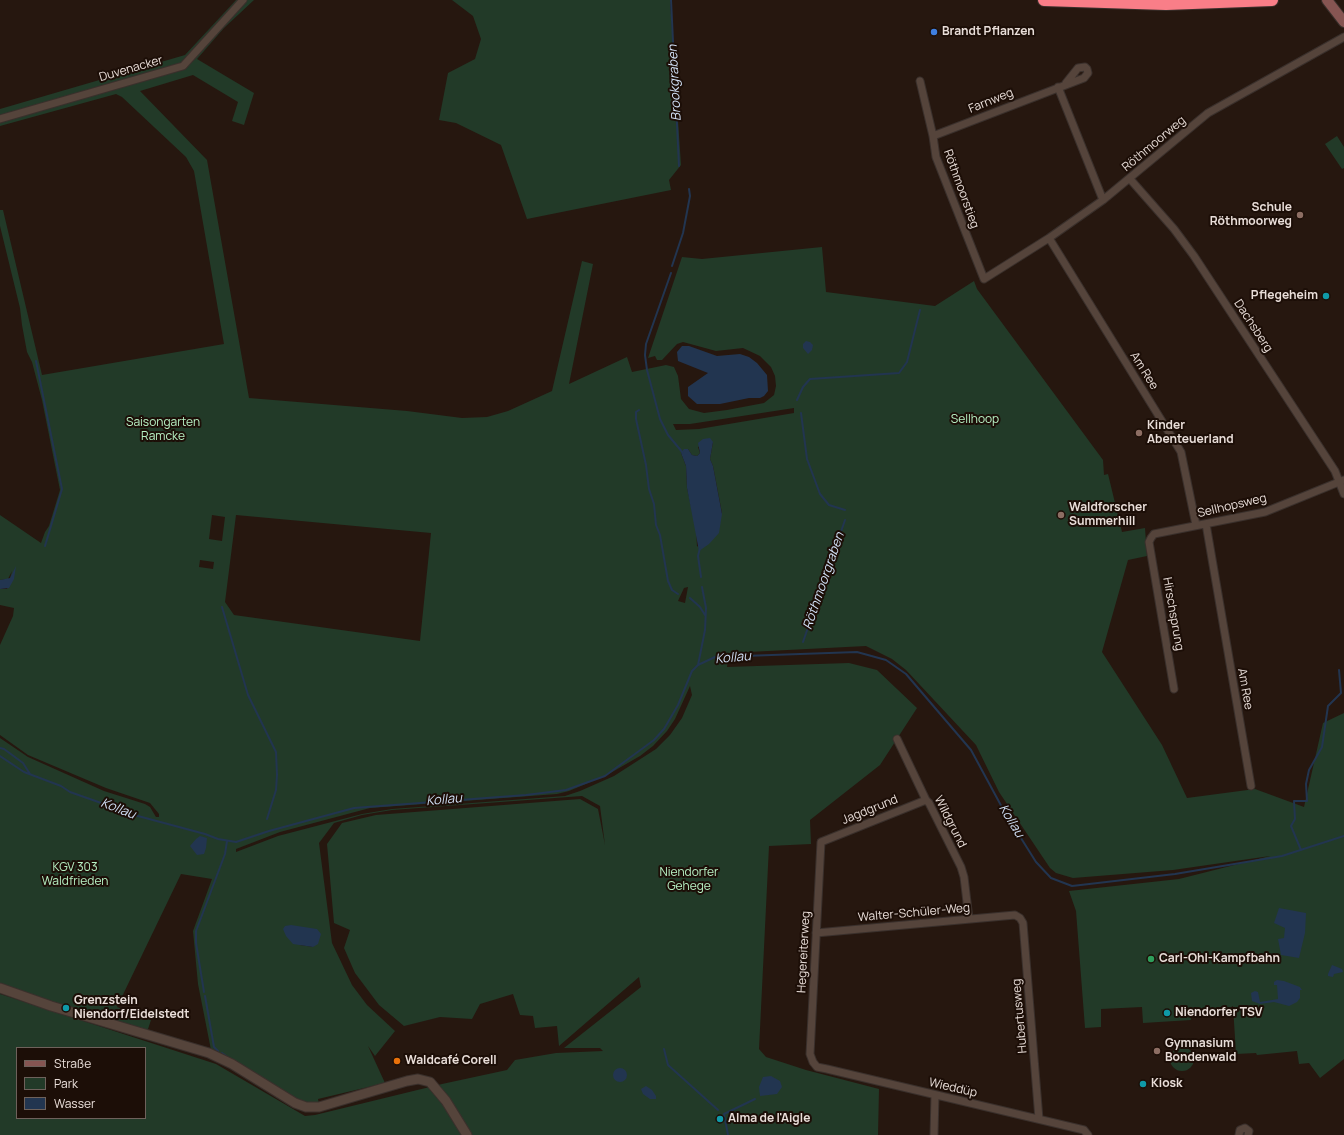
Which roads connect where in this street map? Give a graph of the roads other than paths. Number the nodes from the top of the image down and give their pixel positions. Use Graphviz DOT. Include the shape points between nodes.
graph roads {
  1 [pos="243,0"];
  2 [pos="1044,0"];
  3 [pos="1272,0"];
  4 [pos="1327,0"];
  5 [pos="1344,22"];
  6 [pos="1344,37"];
  7 [pos="920,81"];
  8 [pos="1066,84"];
  9 [pos="1058,86"];
  10 [pos="0,119"];
  11 [pos="933,136"];
  12 [pos="1130,179"];
  13 [pos="1103,200"];
  14 [pos="1049,238"];
  15 [pos="984,279"];
  16 [pos="1342,481"];
  17 [pos="1344,494"];
  18 [pos="1206,524"];
  19 [pos="1196,526"];
  20 [pos="1149,542"];
  21 [pos="1174,689"];
  22 [pos="897,739"];
  23 [pos="1251,786"];
  24 [pos="926,800"];
  25 [pos="822,842"];
  26 [pos="1015,915"];
  27 [pos="969,919"];
  28 [pos="816,933"];
  29 [pos="0,988"];
  30 [pos="812,1062"];
  31 [pos="935,1095"];
  32 [pos="1039,1119"];
  33 [pos="466,1135"];
  34 [pos="934,1135"];
  35 [pos="1088,1135"];
  36 [pos="1239,1135"];
  37 [pos="1248,1135"];
  1 -- 10 [label="street, Duvenacker" via="183,66"];
  2 -- 3 [label="highway" via="1166,4"];
  4 -- 5 [label="main road"];
  6 -- 12 [label="street, Röthmoorweg" via="1208,113"];
  7 -- 11 [label="street, Röthmoorstieg"];
  8 -- 9 [label="street, Farnweg"];
  9 -- 11 [label="street, Farnweg"];
  9 -- 13 [label="street"];
  11 -- 15 [label="street, Röthmoorstieg" via="936,157"];
  12 -- 13 [label="street, Röthmoorweg"];
  12 -- 16 [label="street, Dachsberg" via="1194,256"];
  13 -- 14 [label="street, Röthmoorweg"];
  14 -- 15 [label="street, Röthmoorweg"];
  14 -- 19 [label="street, Am Ree" via="1181,452"];
  16 -- 17 [label="street, Dachsberg"];
  16 -- 18 [label="street, Sellhopsweg" via="1265,512"];
  18 -- 19 [label="street, Sellhopsweg"];
  18 -- 23 [label="street, Am Ree"];
  19 -- 20 [label="street, Sellhopsweg" via="1154,534"];
  20 -- 21 [label="street, Hirschsprung"];
  22 -- 24 [label="street, Wildgrund"];
  24 -- 25 [label="street, Jagdgrund"];
  24 -- 27 [label="street, Wildgrund" via="961,867"];
  25 -- 28 [label="street, Hegereiterweg"];
  26 -- 27 [label="street, Walter-Schüler-Weg"];
  26 -- 32 [label="street, Hubertusweg" via="1023,923"];
  27 -- 28 [label="street, Walter-Schüler-Weg"];
  28 -- 30 [label="street, Hegereiterweg" via="810,1054"];
  29 -- 33 [label="street" via="208,1053 306,1107 319,1107 407,1081 418,1079 430,1082 446,1101"];
  30 -- 31 [label="street, Wieddüp" via="817,1067"];
  31 -- 32 [label="street, Wieddüp"];
  31 -- 34 [label="street"];
  32 -- 35 [label="street, Wieddüp" via="1084,1130"];
  36 -- 37 [label="street" via="1240,1130 1245,1128 1249,1131"];
}
